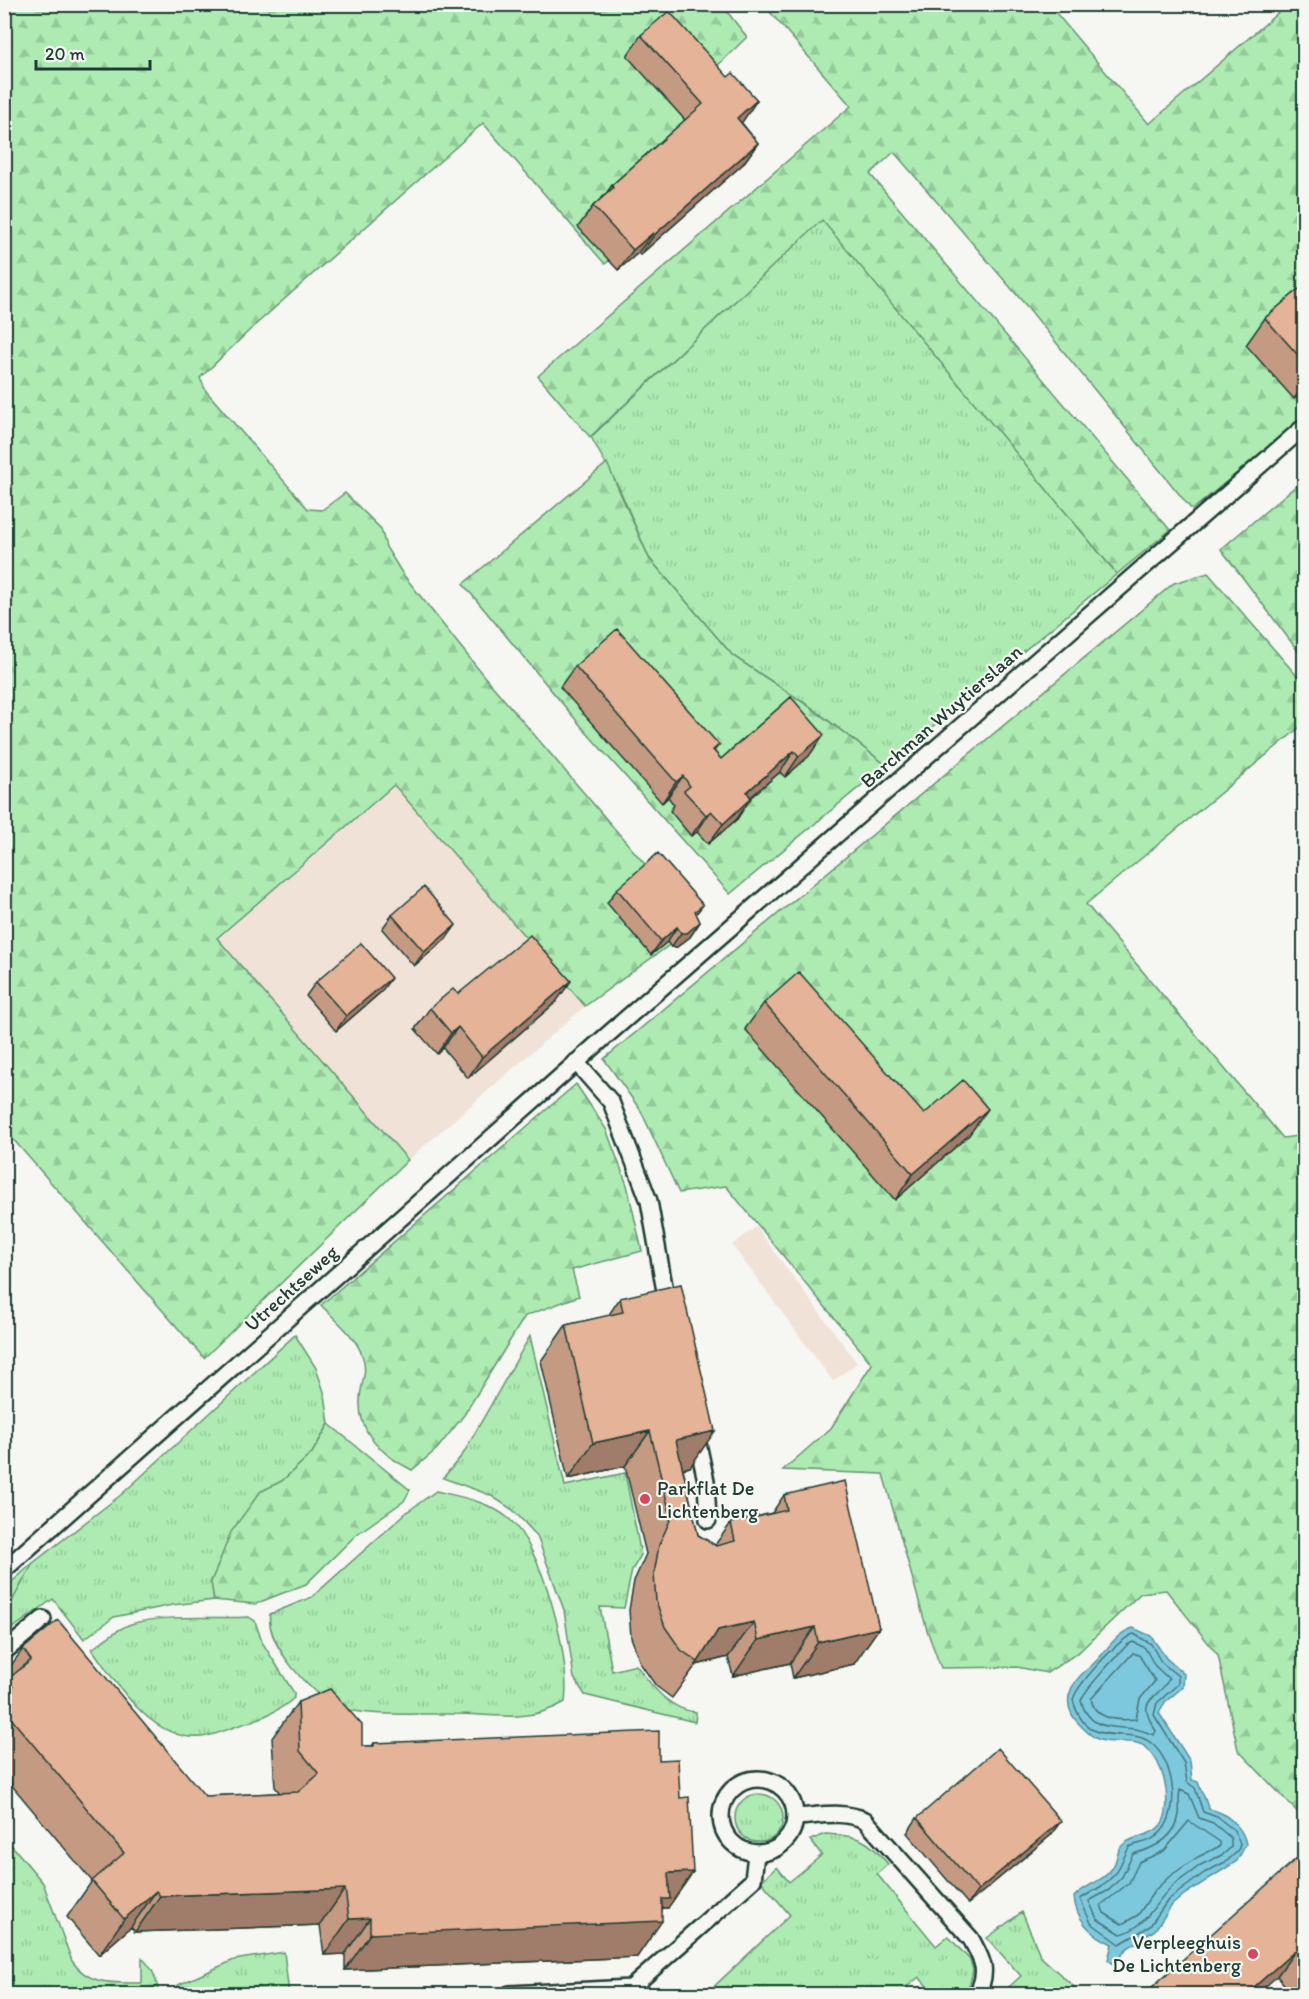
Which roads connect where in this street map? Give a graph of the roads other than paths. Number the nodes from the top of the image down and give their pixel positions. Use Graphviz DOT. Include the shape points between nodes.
graph roads {
  1 [pos="1305,427"];
  2 [pos="605,1037"];
  3 [pos="576,1062"];
  4 [pos="672,1325"];
  5 [pos="694,1424"];
  6 [pos="708,1520"];
  7 [pos="4,1570"];
  8 [pos="43,1619"];
  9 [pos="4,1652"];
  10 [pos="795,1817"];
  11 [pos="756,1854"];
  12 [pos="509,1995"];
  13 [pos="976,1995"];
  1 -- 2 [label="lane, Barchman Wuytierslaan"];
  2 -- 3 [label="lane, Utrechtseweg"];
  3 -- 4 [label="lane" via="611,1102 650,1201"];
  3 -- 7 [label="lane, Utrechtseweg"];
  5 -- 6 [label="lane" via="706,1481"];
  8 -- 9 [label="lane"];
  10 -- 11 [label="lane" via="792,1832 783,1844"];
  10 -- 11 [label="lane" via="789,1797 773,1782 744,1781 732,1788 722,1808 722,1830 742,1851"];
  10 -- 13 [label="lane" via="839,1813 865,1820 971,1939 983,1961 983,1981"];
  11 -- 12 [label="lane" via="753,1880 631,1988"];
}
